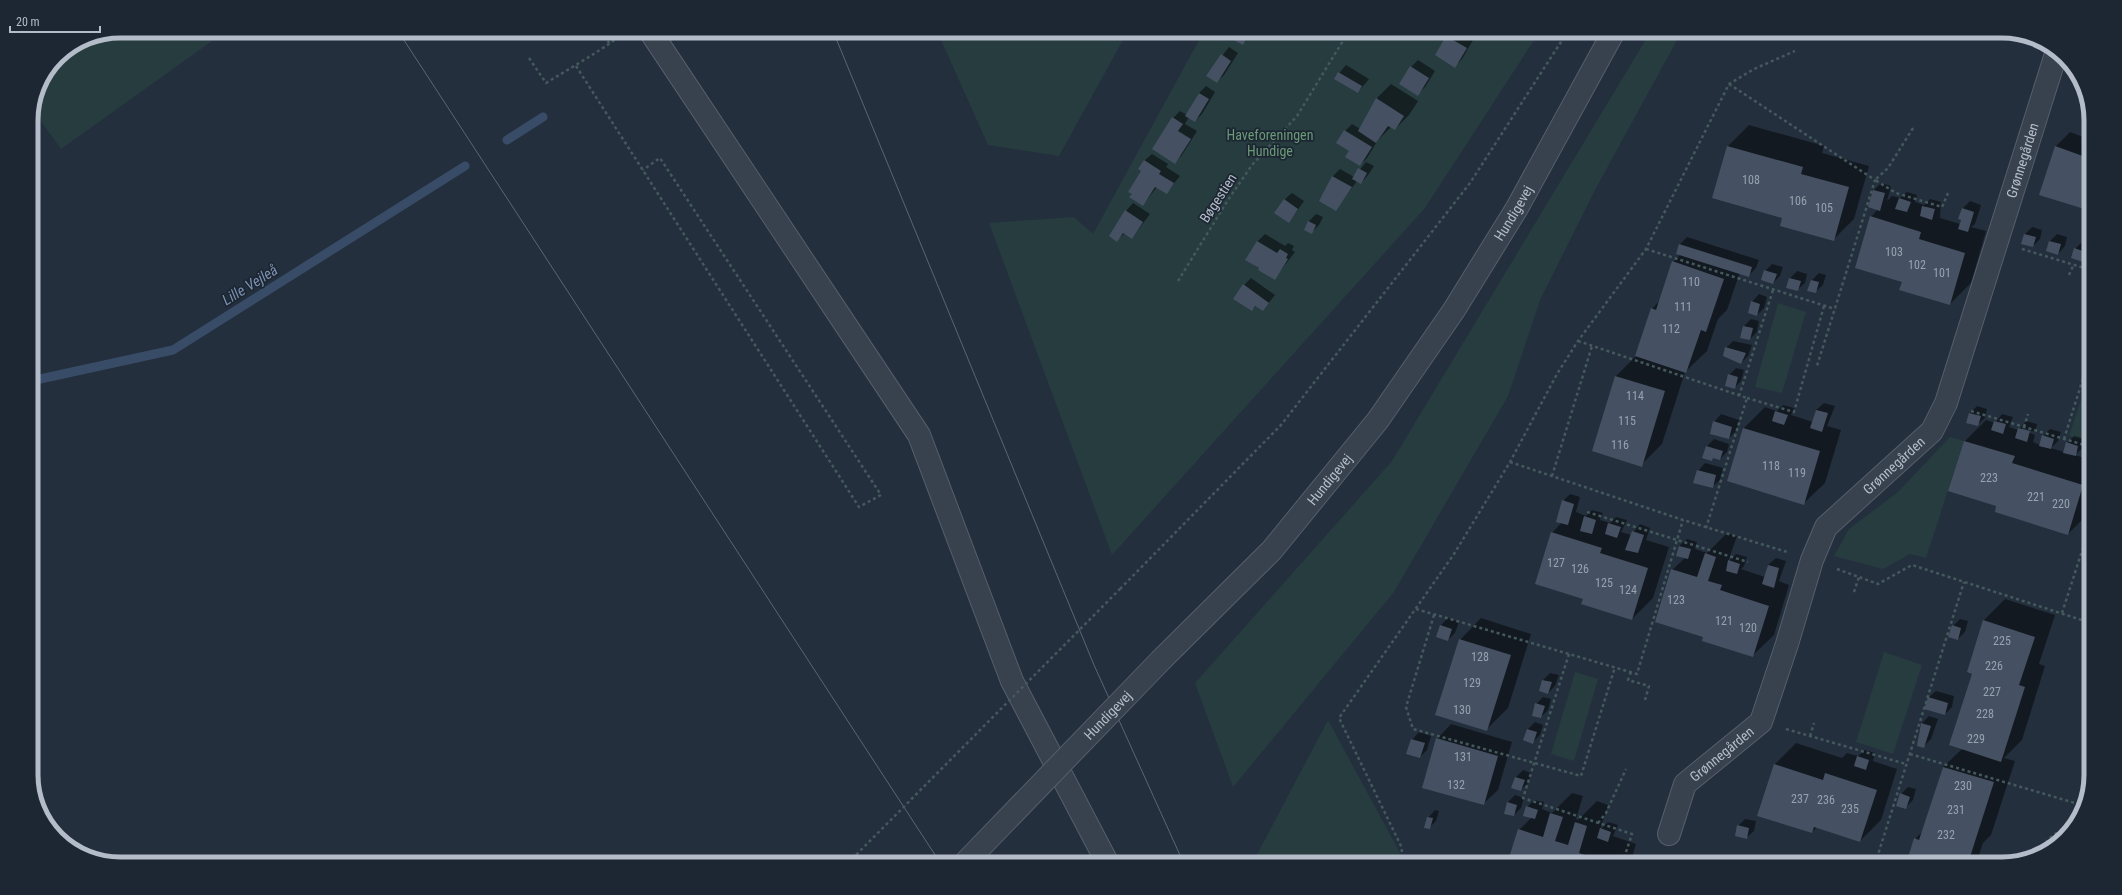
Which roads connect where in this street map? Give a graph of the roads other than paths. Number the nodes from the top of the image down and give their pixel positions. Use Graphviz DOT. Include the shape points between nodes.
graph roads {
  1 [pos="655,38"];
  2 [pos="1610,38"];
  3 [pos="2055,57"];
  4 [pos="1669,834"];
  5 [pos="971,857"];
  6 [pos="1104,857"];
  1 -- 6 [label="street" via="919,434 1012,681"];
  2 -- 5 [label="street, Hundigevej, bridge" via="1517,208 1454,310 1378,420 1272,550 1162,659"];
  3 -- 4 [label="street, Grønnegården" via="1946,403 1932,431 1826,527 1812,560 1761,722 1685,784"];
}
